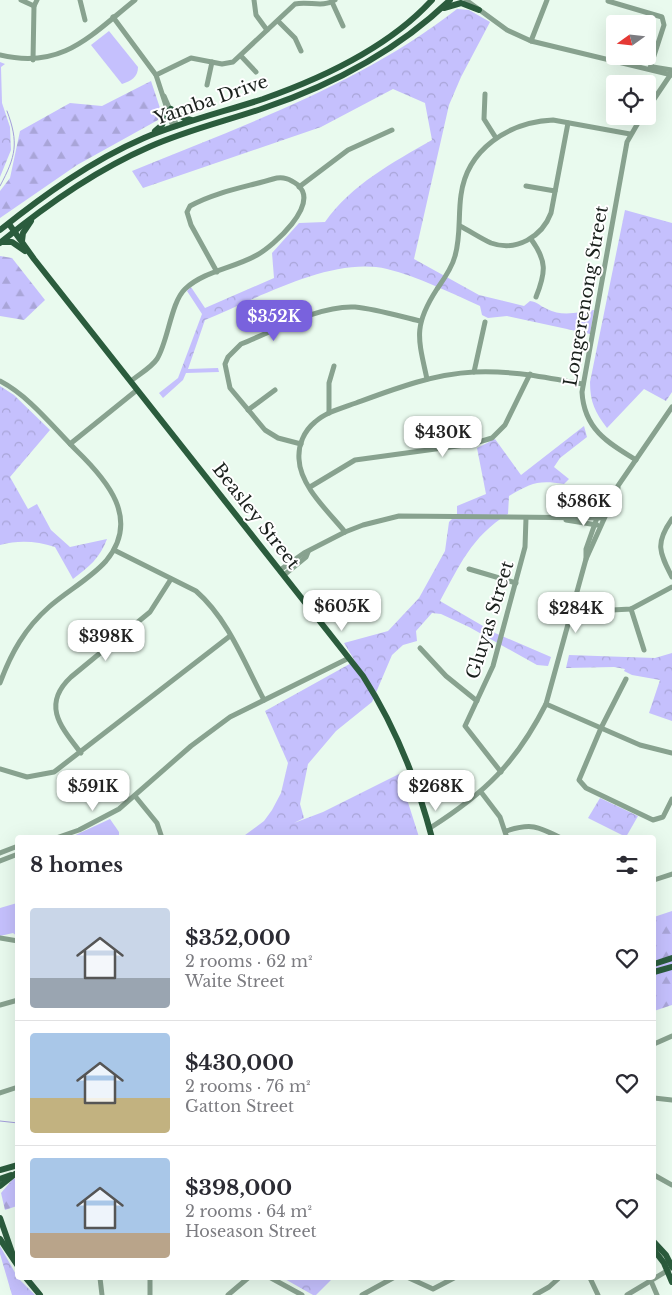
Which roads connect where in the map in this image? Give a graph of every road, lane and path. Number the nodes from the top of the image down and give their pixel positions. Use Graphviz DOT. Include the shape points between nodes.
graph roads {
  1 [pos="21,0"];
  2 [pos="37,0"];
  3 [pos="80,0"];
  4 [pos="134,0"];
  5 [pos="254,0"];
  6 [pos="432,0"];
  7 [pos="438,0"];
  8 [pos="450,0"];
  9 [pos="466,0"];
  10 [pos="472,0"];
  11 [pos="547,0"];
  12 [pos="334,1"];
  13 [pos="608,2"];
  14 [pos="34,6"];
  15 [pos="440,9"];
  16 [pos="479,10"];
  17 [pos="416,16"];
  18 [pos="112,18"];
  19 [pos="85,20"];
  20 [pos="278,21"];
  21 [pos="343,26"];
  22 [pos="267,30"];
  23 [pos="531,41"];
  24 [pos="300,51"];
  25 [pos="0,55"];
  26 [pos="242,56"];
  27 [pos="33,60"];
  28 [pos="212,62"];
  29 [pos="650,68"];
  30 [pos="256,72"];
  31 [pos="155,73"];
  32 [pos="672,73"];
  33 [pos="207,85"];
  34 [pos="485,94"];
  35 [pos="656,96"];
  36 [pos="169,110"];
  37 [pos="192,120"];
  38 [pos="568,123"];
  39 [pos="636,125"];
  40 [pos="175,126"];
  41 [pos="392,130"];
  42 [pos="630,134"];
  43 [pos="178,135"];
  44 [pos="144,138"];
  45 [pos="496,138"];
  46 [pos="526,186"];
  47 [pos="299,187"];
  48 [pos="555,191"];
  49 [pos="38,212"];
  50 [pos="460,226"];
  51 [pos="5,227"];
  52 [pos="13,232"];
  53 [pos="531,238"];
  54 [pos="22,241"];
  55 [pos="0,242"];
  56 [pos="25,251"];
  57 [pos="34,259"];
  58 [pos="217,272"];
  59 [pos="536,296"];
  60 [pos="420,321"];
  61 [pos="484,322"];
  62 [pos="334,366"];
  63 [pos="474,372"];
  64 [pos="530,374"];
  65 [pos="428,379"];
  66 [pos="0,380"];
  67 [pos="131,381"];
  68 [pos="583,384"];
  69 [pos="137,390"];
  70 [pos="275,390"];
  71 [pos="672,406"];
  72 [pos="248,410"];
  73 [pos="328,413"];
  74 [pos="70,444"];
  75 [pos="301,444"];
  76 [pos="636,460"];
  77 [pos="310,487"];
  78 [pos="601,517"];
  79 [pos="526,518"];
  80 [pos="564,519"];
  81 [pos="672,519"];
  82 [pos="598,525"];
  83 [pos="345,532"];
  84 [pos="114,550"];
  85 [pos="469,569"];
  86 [pos="282,573"];
  87 [pos="672,577"];
  88 [pos="171,579"];
  89 [pos="516,583"];
  90 [pos="672,587"];
  91 [pos="573,606"];
  92 [pos="632,609"];
  93 [pos="230,636"];
  94 [pos="420,648"];
  95 [pos="644,650"];
  96 [pos="349,658"];
  97 [pos="626,679"];
  98 [pos="0,683"];
  99 [pos="264,700"];
  100 [pos="477,701"];
  101 [pos="546,704"];
  102 [pos="601,728"];
  103 [pos="81,753"];
  104 [pos="672,753"];
  105 [pos="0,769"];
  106 [pos="501,772"];
  107 [pos="481,792"];
  108 [pos="135,796"];
  109 [pos="672,799"];
  110 [pos="429,826"];
  111 [pos="506,831"];
  112 [pos="63,835"];
  113 [pos="161,835"];
  114 [pos="431,835"];
  115 [pos="507,835"];
  116 [pos="554,835"];
  117 [pos="15,847"];
  118 [pos="0,853"];
  119 [pos="15,855"];
  120 [pos="0,861"];
  121 [pos="672,874"];
  122 [pos="656,879"];
  123 [pos="0,938"];
  124 [pos="15,940"];
  125 [pos="672,958"];
  126 [pos="656,963"];
  127 [pos="672,967"];
  128 [pos="656,971"];
  129 [pos="15,1001"];
  130 [pos="0,1006"];
  131 [pos="672,1036"];
  132 [pos="656,1043"];
  133 [pos="15,1088"];
  134 [pos="0,1093"];
  135 [pos="656,1098"];
  136 [pos="672,1100"];
  137 [pos="15,1166"];
  138 [pos="1,1169"];
  139 [pos="15,1174"];
  140 [pos="15,1175"];
  141 [pos="656,1176"];
  142 [pos="0,1178"];
  143 [pos="672,1185"];
  144 [pos="0,1186"];
  145 [pos="0,1218"];
  146 [pos="0,1239"];
  147 [pos="656,1244"];
  148 [pos="656,1252"];
  149 [pos="15,1260"];
  150 [pos="15,1262"];
  151 [pos="671,1268"];
  152 [pos="656,1278"];
  153 [pos="28,1280"];
  154 [pos="100,1280"];
  155 [pos="150,1280"];
  156 [pos="246,1280"];
  157 [pos="275,1280"];
  158 [pos="389,1280"];
  159 [pos="413,1280"];
  160 [pos="450,1280"];
  161 [pos="557,1280"];
  162 [pos="591,1280"];
  163 [pos="651,1281"];
  164 [pos="672,1282"];
  165 [pos="636,1292"];
  166 [pos="40,1295"];
  167 [pos="102,1295"];
  168 [pos="150,1295"];
  169 [pos="228,1295"];
  170 [pos="302,1295"];
  171 [pos="362,1295"];
  172 [pos="535,1295"];
  173 [pos="598,1295"];
  174 [pos="627,1295"];
  175 [pos="657,1295"];
  1 -- 14 [label="street"];
  2 -- 14 [label="street"];
  3 -- 19 [label="street"];
  4 -- 18 [label="street"];
  5 -- 22 [label="street" via="256,14"];
  6 -- 17 [label="main road, Yamba Drive"];
  7 -- 17 [label="main road"];
  8 -- 15 [label="main road, Yamba Drive"];
  9 -- 16 [label="street"];
  10 -- 16 [label="street"];
  11 -- 23 [label="street"];
  12 -- 20 [label="street" via="295,4"];
  12 -- 21 [label="street"];
  13 -- 29 [label="street" via="662,17 664,25"];
  14 -- 27 [label="street"];
  15 -- 16 [label="main road" via="461,3"];
  15 -- 43 [label="main road, Yamba Drive" via="370,60 308,91"];
  16 -- 23 [label="street" via="507,30"];
  17 -- 37 [label="main road, Yamba Drive" via="361,54 309,80 273,95"];
  18 -- 27 [label="street" via="67,51"];
  18 -- 31 [label="street"];
  20 -- 22 [label="street"];
  20 -- 24 [label="street" via="295,38"];
  22 -- 26 [label="street"];
  23 -- 29 [label="street" via="546,47"];
  25 -- 27 [label="street"];
  26 -- 28 [label="street" via="228,64"];
  26 -- 30 [label="street"];
  28 -- 31 [label="street" via="191,58"];
  28 -- 33 [label="street"];
  29 -- 32 [label="street"];
  31 -- 36 [label="street"];
  32 -- 35 [label="street"];
  34 -- 45 [label="street" via="484,119"];
  36 -- 37 [label="main road"];
  36 -- 40 [label="street"];
  36 -- 44 [label="main road" via="162,125"];
  37 -- 40 [label="main road, Yamba Drive"];
  38 -- 42 [label="street"];
  38 -- 45 [label="street" via="553,120 528,123"];
  38 -- 48 [label="street"];
  39 -- 42 [label="street, Longerenong Street"];
  40 -- 43 [label="main road"];
  40 -- 44 [label="main road, Yamba Drive"];
  41 -- 47 [label="street" via="348,150"];
  42 -- 68 [label="street, Longerenong Street"];
  43 -- 49 [label="main road, Yamba Drive" via="96,174"];
  44 -- 51 [label="main road, Yamba Drive" via="68,180"];
  45 -- 50 [label="street" via="479,154 467,174 460,196"];
  46 -- 48 [label="street"];
  47 -- 58 [label="street" via="304,198 301,211 270,247"];
  47 -- 58 [label="street" via="290,179 278,178 225,193 188,209 191,225"];
  48 -- 53 [label="street" via="549,218"];
  49 -- 52 [label="main road"];
  49 -- 54 [label="main road" via="23,232"];
  50 -- 53 [label="street" via="501,245 517,244"];
  50 -- 60 [label="street" via="455,257"];
  51 -- 52 [label="main road"];
  52 -- 54 [label="main road, Beasley Street"];
  52 -- 55 [label="main road"];
  52 -- 56 [label="main road, Beasley Street"];
  53 -- 59 [label="street" via="542,255 544,266"];
  54 -- 57 [label="main road, Beasley Street"];
  55 -- 56 [label="main road" via="12,242"];
  56 -- 57 [label="main road, Beasley Street"];
  57 -- 67 [label="main road, Beasley Street"];
  58 -- 67 [label="street" via="194,281 183,290 156,360"];
  60 -- 65 [label="street" via="419,340"];
  60 -- 72 [label="street" via="364,308 342,307 317,313 241,344 228,357 225,372 230,388"];
  61 -- 63 [label="street"];
  62 -- 73 [label="street" via="329,383"];
  63 -- 64 [label="street"];
  63 -- 65 [label="street"];
  64 -- 68 [label="street"];
  64 -- 77 [label="street" via="505,425 492,438 472,444 354,460"];
  65 -- 73 [label="street"];
  66 -- 74 [label="street"];
  67 -- 69 [label="main road, Beasley Street"];
  68 -- 76 [label="street, Longerenong Street" via="582,400 591,425 607,442"];
  69 -- 74 [label="street"];
  69 -- 86 [label="main road, Beasley Street"];
  70 -- 72 [label="street"];
  71 -- 76 [label="street"];
  72 -- 75 [label="street" via="271,435"];
  73 -- 75 [label="street" via="307,430"];
  74 -- 84 [label="street" via="102,475 115,498 120,524"];
  75 -- 77 [label="street" via="300,465"];
  76 -- 78 [label="street"];
  77 -- 83 [label="street"];
  78 -- 80 [label="street"];
  78 -- 82 [label="street"];
  79 -- 80 [label="street"];
  79 -- 83 [label="street" via="400,516"];
  79 -- 89 [label="street, Gluyas Street" via="525,547"];
  80 -- 82 [label="street"];
  81 -- 87 [label="street" via="660,547 660,556"];
  82 -- 91 [label="street"];
  83 -- 86 [label="street" via="308,552 306,557"];
  84 -- 88 [label="street"];
  84 -- 98 [label="street" via="100,567 49,607 20,638"];
  85 -- 89 [label="street"];
  86 -- 96 [label="main road, Beasley Street"];
  88 -- 93 [label="street" via="196,591 206,600"];
  88 -- 103 [label="street" via="150,612 71,677 57,695 56,716 60,726"];
  89 -- 100 [label="street, Gluyas Street" via="493,666"];
  90 -- 92 [label="street"];
  91 -- 92 [label="street"];
  91 -- 101 [label="street"];
  92 -- 95 [label="street"];
  93 -- 99 [label="street"];
  93 -- 103 [label="street"];
  94 -- 100 [label="street" via="446,676"];
  96 -- 99 [label="street"];
  96 -- 110 [label="main road, Beasley Street" via="363,676 397,738"];
  97 -- 102 [label="street"];
  99 -- 108 [label="street" via="213,728"];
  100 -- 106 [label="street, Gluyas Street" via="465,726"];
  101 -- 102 [label="street"];
  101 -- 106 [label="street" via="518,753"];
  102 -- 104 [label="street" via="640,745"];
  102 -- 109 [label="street" via="579,776 582,784 653,820 662,817"];
  103 -- 105 [label="street" via="54,772 42,776 27,777"];
  106 -- 107 [label="street"];
  107 -- 110 [label="street"];
  107 -- 111 [label="street" via="497,810"];
  108 -- 112 [label="street" via="100,820"];
  108 -- 113 [label="street" via="157,823"];
  110 -- 114 [label="main road, Beasley Street"];
  111 -- 115 [label="street"];
  111 -- 116 [label="street" via="534,826"];
  117 -- 118 [label="street"];
  119 -- 120 [label="street"];
  121 -- 122 [label="street"];
  123 -- 124 [label="street"];
  125 -- 126 [label="main road"];
  127 -- 128 [label="main road"];
  129 -- 130 [label="street"];
  131 -- 132 [label="street"];
  133 -- 134 [label="street"];
  135 -- 136 [label="street"];
  137 -- 138 [label="main road"];
  139 -- 142 [label="main road"];
  140 -- 144 [label="main road"];
  141 -- 143 [label="street"];
  145 -- 149 [label="main road"];
  146 -- 150 [label="main road"];
  147 -- 151 [label="main road" via="666,1255"];
  148 -- 151 [label="main road"];
  151 -- 152 [label="street"];
  151 -- 164 [label="main road"];
  153 -- 166 [label="main road"];
  154 -- 167 [label="street"];
  155 -- 168 [label="street"];
  156 -- 169 [label="street"];
  157 -- 170 [label="street"];
  158 -- 171 [label="street"];
  159 -- 160 [label="street" via="433,1289"];
  161 -- 172 [label="street"];
  162 -- 173 [label="street"];
  163 -- 165 [label="street"];
  163 -- 175 [label="street"];
  165 -- 174 [label="street"];
}
